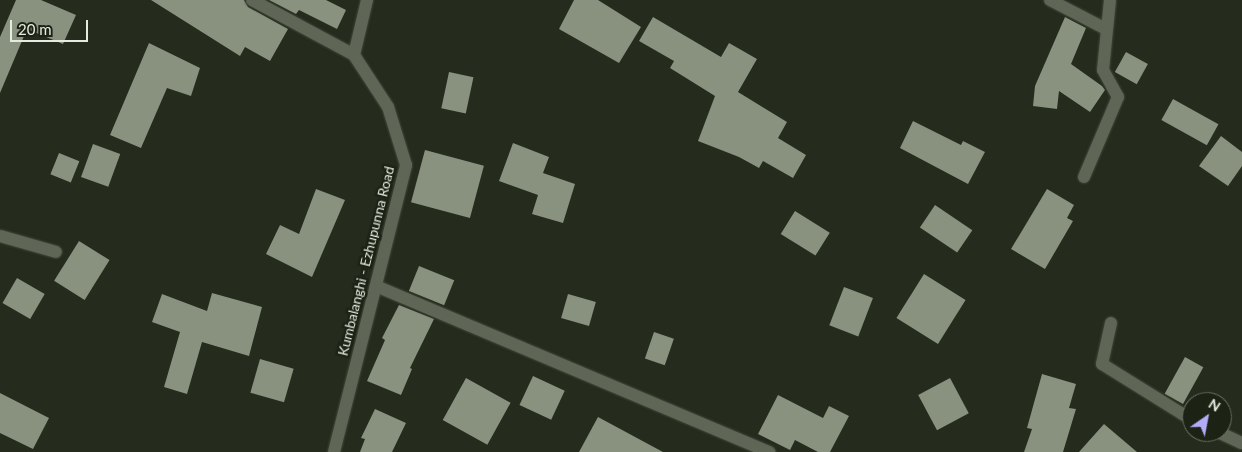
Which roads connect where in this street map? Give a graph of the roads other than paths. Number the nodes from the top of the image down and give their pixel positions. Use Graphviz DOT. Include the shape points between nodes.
graph roads {
  1 [pos="252,0"];
  2 [pos="367,0"];
  3 [pos="1050,0"];
  4 [pos="1110,0"];
  5 [pos="1106,29"];
  6 [pos="354,55"];
  7 [pos="1084,177"];
  8 [pos="0,236"];
  9 [pos="56,252"];
  10 [pos="376,286"];
  11 [pos="1111,323"];
  12 [pos="1182,414"];
  13 [pos="334,452"];
  14 [pos="769,452"];
  1 -- 6 [label="street"];
  2 -- 6 [label="street"];
  3 -- 5 [label="street"];
  4 -- 5 [label="street"];
  5 -- 7 [label="street" via="1103,70 1118,97"];
  6 -- 10 [label="street, Kumbalanghi - Ezhupunna Road" via="388,106 406,165"];
  8 -- 9 [label="street"];
  10 -- 13 [label="street, Kumbalanghi - Ezhupunna Road"];
  10 -- 14 [label="street"];
  11 -- 12 [label="street" via="1102,364"];
}
